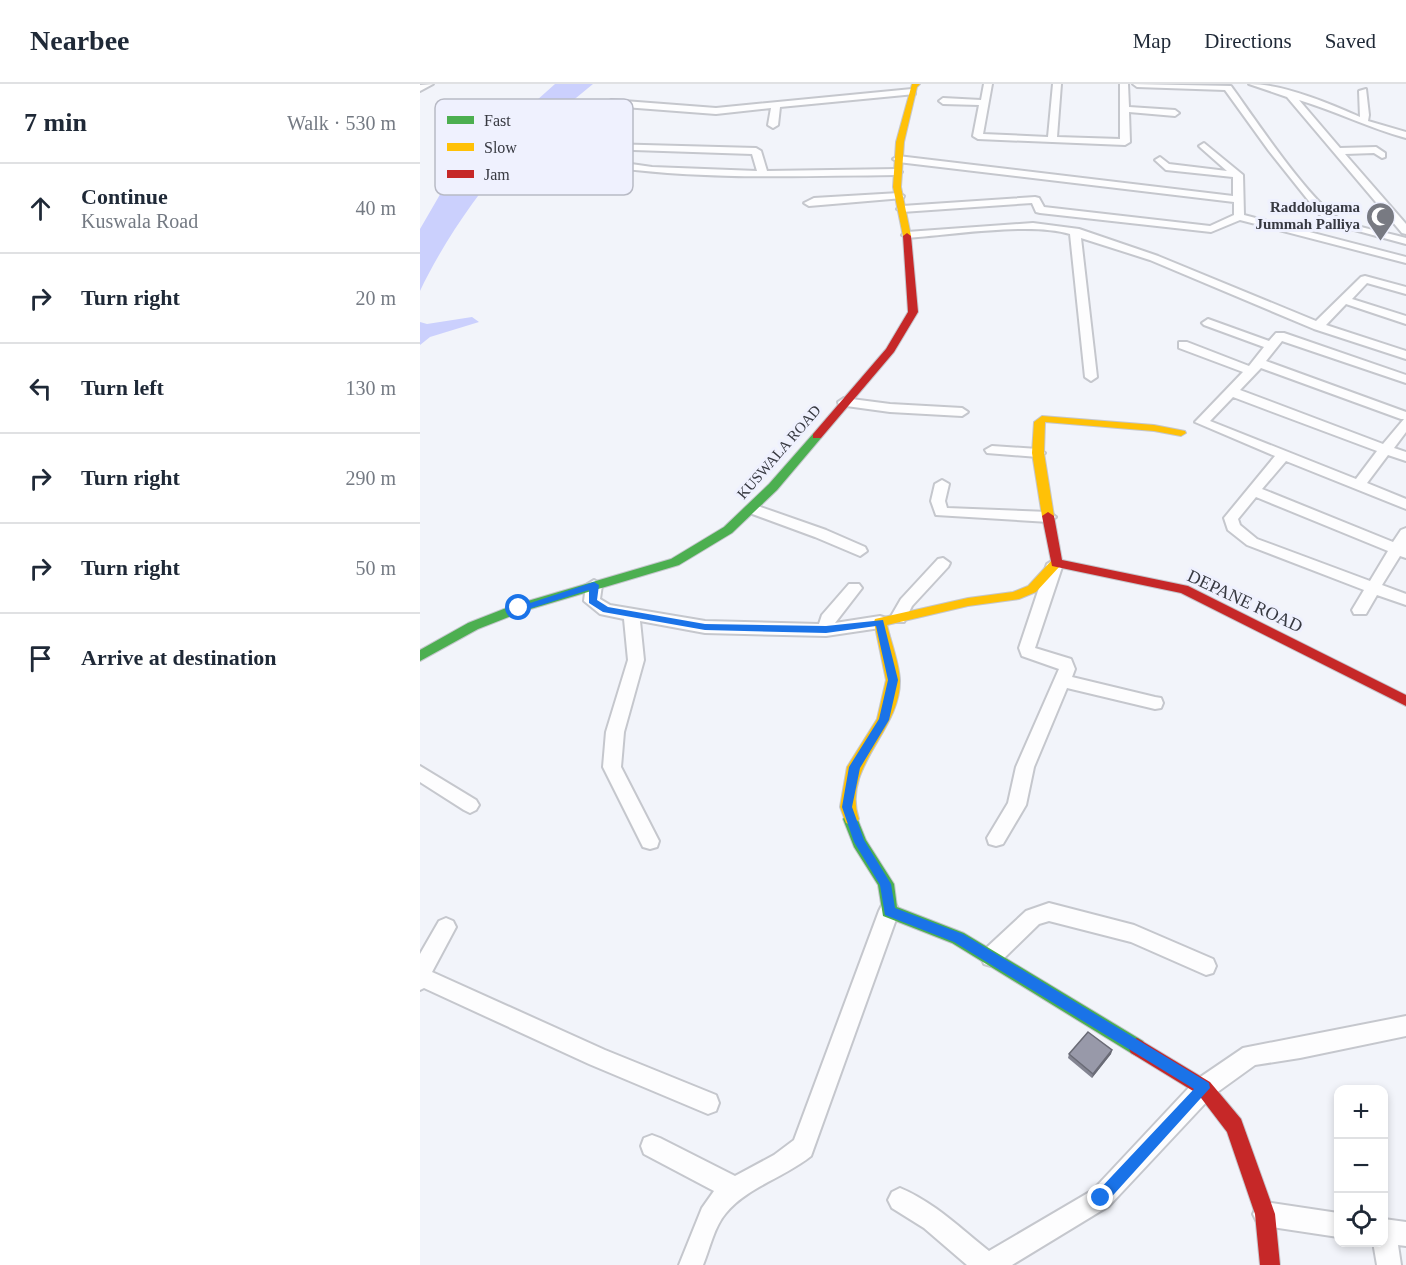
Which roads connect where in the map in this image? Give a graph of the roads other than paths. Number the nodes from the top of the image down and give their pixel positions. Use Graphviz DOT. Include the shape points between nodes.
graph roads {
  1 [pos="429,84"];
  2 [pos="988,84"];
  3 [pos="1057,84"];
  4 [pos="1124,84"];
  5 [pos="1137,84"];
  6 [pos="1253,84"];
  7 [pos="1226,86"];
  8 [pos="1313,87"];
  9 [pos="420,88"];
  10 [pos="914,88"];
  11 [pos="1363,91"];
  12 [pos="1291,96"];
  13 [pos="942,101"];
  14 [pos="1311,101"];
  15 [pos="985,103"];
  16 [pos="633,105"];
  17 [pos="775,105"];
  18 [pos="1126,109"];
  19 [pos="1175,112"];
  20 [pos="1363,122"];
  21 [pos="773,125"];
  22 [pos="1406,135"];
  23 [pos="1052,140"];
  24 [pos="1204,146"];
  25 [pos="633,148"];
  26 [pos="1339,151"];
  27 [pos="1382,155"];
  28 [pos="1160,160"];
  29 [pos="897,166"];
  30 [pos="633,167"];
  31 [pos="763,174"];
  32 [pos="1238,175"];
  33 [pos="1238,200"];
  34 [pos="900,202"];
  35 [pos="808,203"];
  36 [pos="1239,217"];
  37 [pos="1075,231"];
  38 [pos="1406,231"];
  39 [pos="907,235"];
  40 [pos="1406,241"];
  41 [pos="1402,267"];
  42 [pos="1401,290"];
  43 [pos="1344,300"];
  44 [pos="1406,320"];
  45 [pos="1208,323"];
  46 [pos="1318,326"];
  47 [pos="1183,345"];
  48 [pos="1271,346"];
  49 [pos="1406,355"];
  50 [pos="1255,367"];
  51 [pos="1091,377"];
  52 [pos="1406,379"];
  53 [pos="1232,392"];
  54 [pos="844,402"];
  55 [pos="962,412"];
  56 [pos="1406,416"];
  57 [pos="1406,423"];
  58 [pos="1181,433"];
  59 [pos="992,450"];
  60 [pos="1385,450"];
  61 [pos="1038,453"];
  62 [pos="1283,455"];
  63 [pos="1406,458"];
  64 [pos="942,484"];
  65 [pos="1358,485"];
  66 [pos="1253,491"];
  67 [pos="1406,504"];
  68 [pos="752,509"];
  69 [pos="1049,517"];
  70 [pos="1406,533"];
  71 [pos="860,551"];
  72 [pos="1401,551"];
  73 [pos="943,563"];
  74 [pos="1056,563"];
  75 [pos="594,585"];
  76 [pos="1374,586"];
  77 [pos="855,588"];
  78 [pos="1406,600"];
  79 [pos="1360,610"];
  80 [pos="631,614"];
  81 [pos="898,618"];
  82 [pos="880,622"];
  83 [pos="826,630"];
  84 [pos="420,656"];
  85 [pos="1063,681"];
  86 [pos="1406,701"];
  87 [pos="1155,702"];
  88 [pos="420,773"];
  89 [pos="470,805"];
  90 [pos="996,838"];
  91 [pos="650,841"];
  92 [pos="889,912"];
  93 [pos="446,927"];
  94 [pos="991,957"];
  95 [pos="1206,966"];
  96 [pos="420,974"];
  97 [pos="420,980"];
  98 [pos="1406,1026"];
  99 [pos="1204,1088"];
  100 [pos="708,1103"];
  101 [pos="652,1146"];
  102 [pos="737,1190"];
  103 [pos="900,1200"];
  104 [pos="1265,1214"];
  105 [pos="1334,1224"];
  106 [pos="1388,1232"];
  107 [pos="1406,1234"];
  108 [pos="1386,1247"];
  109 [pos="691,1265"];
  110 [pos="988,1265"];
  111 [pos="1270,1265"];
  112 [pos="1389,1265"];
  1 -- 9 [label="street"];
  2 -- 15 [label="street"];
  3 -- 23 [label="street"];
  4 -- 18 [label="street"];
  5 -- 7 [label="street"];
  6 -- 12 [label="street"];
  7 -- 40 [label="street" via="1324,213 1340,224"];
  8 -- 14 [label="street"];
  10 -- 17 [label="street"];
  10 -- 29 [label="street, KUSWALA ROAD"];
  11 -- 20 [label="street"];
  12 -- 14 [label="street"];
  12 -- 26 [label="street"];
  13 -- 15 [label="street"];
  14 -- 20 [label="street"];
  15 -- 23 [label="street" via="978,136"];
  16 -- 17 [label="street" via="716,111"];
  17 -- 21 [label="street"];
  18 -- 19 [label="street"];
  18 -- 23 [label="street" via="1125,142"];
  20 -- 22 [label="street"];
  24 -- 32 [label="street"];
  25 -- 31 [label="street" via="756,151"];
  26 -- 27 [label="street" via="1376,150"];
  26 -- 38 [label="street"];
  28 -- 32 [label="street" via="1166,167"];
  29 -- 31 [label="street"];
  29 -- 33 [label="street"];
  29 -- 34 [label="street, KUSWALA ROAD"];
  30 -- 31 [label="street"];
  32 -- 33 [label="street"];
  33 -- 36 [label="street"];
  34 -- 35 [label="street"];
  34 -- 36 [label="street" via="1035,200 1040,210 1211,229"];
  34 -- 39 [label="street, KUSWALA ROAD"];
  36 -- 41 [label="street"];
  37 -- 39 [label="street" via="1033,226"];
  37 -- 46 [label="street" via="1154,258"];
  37 -- 51 [label="street"];
  39 -- 54 [label="street, KUSWALA ROAD" via="913,312 890,350"];
  41 -- 42 [label="street"];
  42 -- 43 [label="street" via="1365,279"];
  43 -- 44 [label="street"];
  43 -- 46 [label="street"];
  45 -- 48 [label="street"];
  46 -- 49 [label="street"];
  47 -- 50 [label="street"];
  48 -- 50 [label="street"];
  48 -- 52 [label="street" via="1280,336"];
  50 -- 53 [label="street"];
  50 -- 56 [label="street"];
  53 -- 60 [label="street"];
  53 -- 62 [label="street" via="1202,422"];
  54 -- 55 [label="street"];
  54 -- 68 [label="street, KUSWALA ROAD"];
  57 -- 60 [label="street"];
  58 -- 61 [label="street" via="1042,419"];
  59 -- 61 [label="street"];
  60 -- 63 [label="street"];
  60 -- 65 [label="street"];
  61 -- 69 [label="street"];
  62 -- 65 [label="street"];
  62 -- 66 [label="street"];
  64 -- 69 [label="street" via="938,501 941,512"];
  65 -- 67 [label="street"];
  66 -- 72 [label="street"];
  66 -- 76 [label="street" via="1231,518 1233,527 1251,542"];
  68 -- 71 [label="street"];
  68 -- 75 [label="street, KUSWALA ROAD" via="728,530 675,562"];
  69 -- 74 [label="street"];
  70 -- 72 [label="street"];
  72 -- 76 [label="street"];
  73 -- 81 [label="street" via="906,603"];
  74 -- 81 [label="street" via="1032,589 1015,597 968,602"];
  74 -- 85 [label="street" via="1027,648 1028,652 1065,663"];
  74 -- 86 [label="street, DEPANE ROAD" via="1184,589"];
  75 -- 80 [label="street" via="592,601 606,610"];
  75 -- 84 [label="street, KUSWALA ROAD" via="473,626"];
  76 -- 78 [label="street"];
  76 -- 79 [label="street"];
  77 -- 83 [label="street" via="828,619"];
  80 -- 83 [label="street" via="705,627"];
  80 -- 91 [label="street" via="636,660 615,732 612,767"];
  81 -- 82 [label="street"];
  82 -- 83 [label="street"];
  82 -- 92 [label="street" via="893,680 884,720 854,767 847,807 859,842 886,884"];
  85 -- 87 [label="street"];
  85 -- 90 [label="street" via="1025,767 1017,806"];
  88 -- 89 [label="street"];
  92 -- 94 [label="street" via="958,938"];
  92 -- 102 [label="street" via="803,1149 791,1160"];
  93 -- 96 [label="street"];
  94 -- 95 [label="street" via="1033,918 1050,912 1134,934"];
  94 -- 99 [label="street"];
  97 -- 100 [label="street" via="424,978"];
  98 -- 99 [label="street" via="1251,1055"];
  99 -- 104 [label="street" via="1234,1126"];
  99 -- 110 [label="street" via="1101,1198"];
  101 -- 102 [label="street"];
  102 -- 109 [label="street" via="717,1205"];
  103 -- 110 [label="street"];
  104 -- 105 [label="street"];
  104 -- 111 [label="street"];
  106 -- 107 [label="street"];
  108 -- 112 [label="street"];
}
